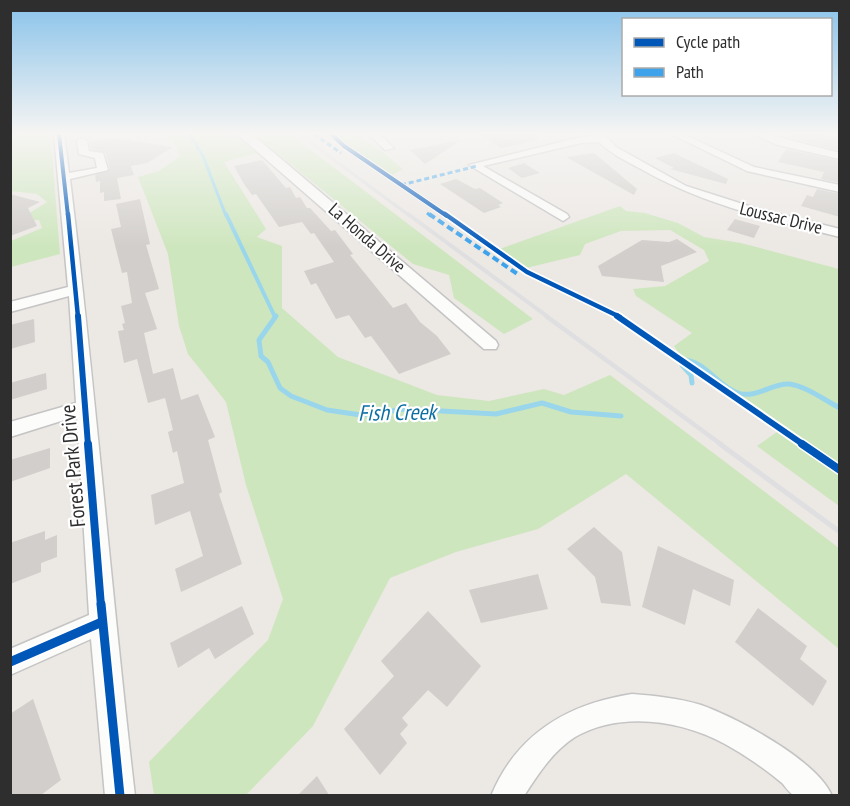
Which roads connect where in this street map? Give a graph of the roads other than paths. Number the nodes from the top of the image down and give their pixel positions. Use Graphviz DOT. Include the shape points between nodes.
graph roads {
  1 [pos="64,172"];
  2 [pos="93,172"];
  3 [pos="289,172"];
  4 [pos="485,172"];
  5 [pos="653,172"];
  6 [pos="763,172"];
  7 [pos="64,177"];
  8 [pos="840,189"];
  9 [pos="563,217"];
  10 [pos="840,233"];
  11 [pos="76,291"];
  12 [pos="10,307"];
  13 [pos="490,345"];
  14 [pos="85,407"];
  15 [pos="10,430"];
  16 [pos="102,622"];
  17 [pos="10,662"];
  18 [pos="120,795"];
  19 [pos="506,795"];
  20 [pos="817,795"];
  1 -- 7 [label="street, Forest Park Drive"];
  2 -- 7 [label="street"];
  3 -- 13 [label="street, La Honda Drive"];
  4 -- 9 [label="street"];
  5 -- 10 [label="street, Loussac Drive" via="689,191"];
  6 -- 8 [label="street"];
  7 -- 11 [label="street, Forest Park Drive"];
  11 -- 12 [label="street"];
  11 -- 14 [label="street, Forest Park Drive"];
  14 -- 15 [label="street"];
  14 -- 16 [label="street, Forest Park Drive"];
  16 -- 17 [label="street"];
  16 -- 18 [label="street, Forest Park Drive"];
  19 -- 20 [label="street" via="529,762 565,728 606,711 653,708 677,712 736,734 769,754"];
}
